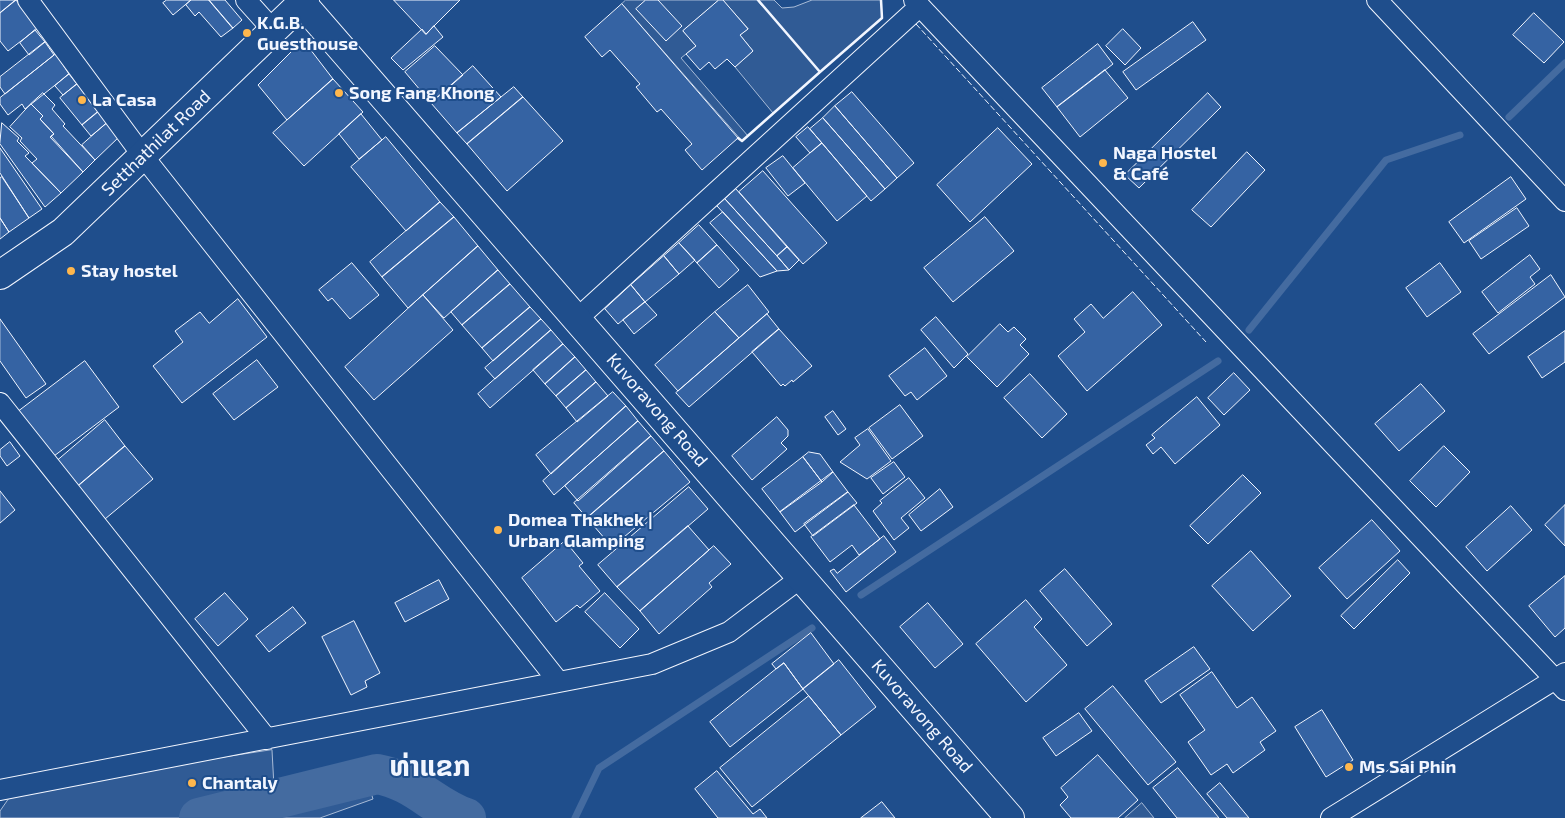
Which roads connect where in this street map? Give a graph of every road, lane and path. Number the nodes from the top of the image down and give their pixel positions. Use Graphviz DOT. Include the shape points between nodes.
graph roads {
  1 [pos="28,0"];
  2 [pos="246,0"];
  3 [pos="1377,0"];
  4 [pos="303,1"];
  5 [pos="917,3"];
  6 [pos="273,30"];
  7 [pos="143,156"];
  8 [pos="1565,201"];
  9 [pos="0,275"];
  10 [pos="578,318"];
  11 [pos="0,403"];
  12 [pos="802,577"];
  13 [pos="558,681"];
  14 [pos="1562,681"];
  15 [pos="267,739"];
  16 [pos="0,790"];
  17 [pos="1010,818"];
  18 [pos="1332,818"];
  1 -- 7 [label="street"];
  2 -- 6 [label="street"];
  3 -- 8 [label="street"];
  4 -- 6 [label="street, Setthathilat Road"];
  4 -- 10 [label="street, Kuvoravong Road"];
  5 -- 10 [label="street"];
  5 -- 14 [label="street"];
  6 -- 7 [label="street, Setthathilat Road"];
  7 -- 9 [label="street, Setthathilat Road" via="63,232"];
  7 -- 13 [label="street"];
  10 -- 12 [label="street, Kuvoravong Road"];
  11 -- 15 [label="street"];
  12 -- 13 [label="street" via="720,636 652,664"];
  12 -- 17 [label="street, Kuvoravong Road"];
  13 -- 15 [label="street"];
  14 -- 18 [label="street"];
  15 -- 16 [label="street"];
}
